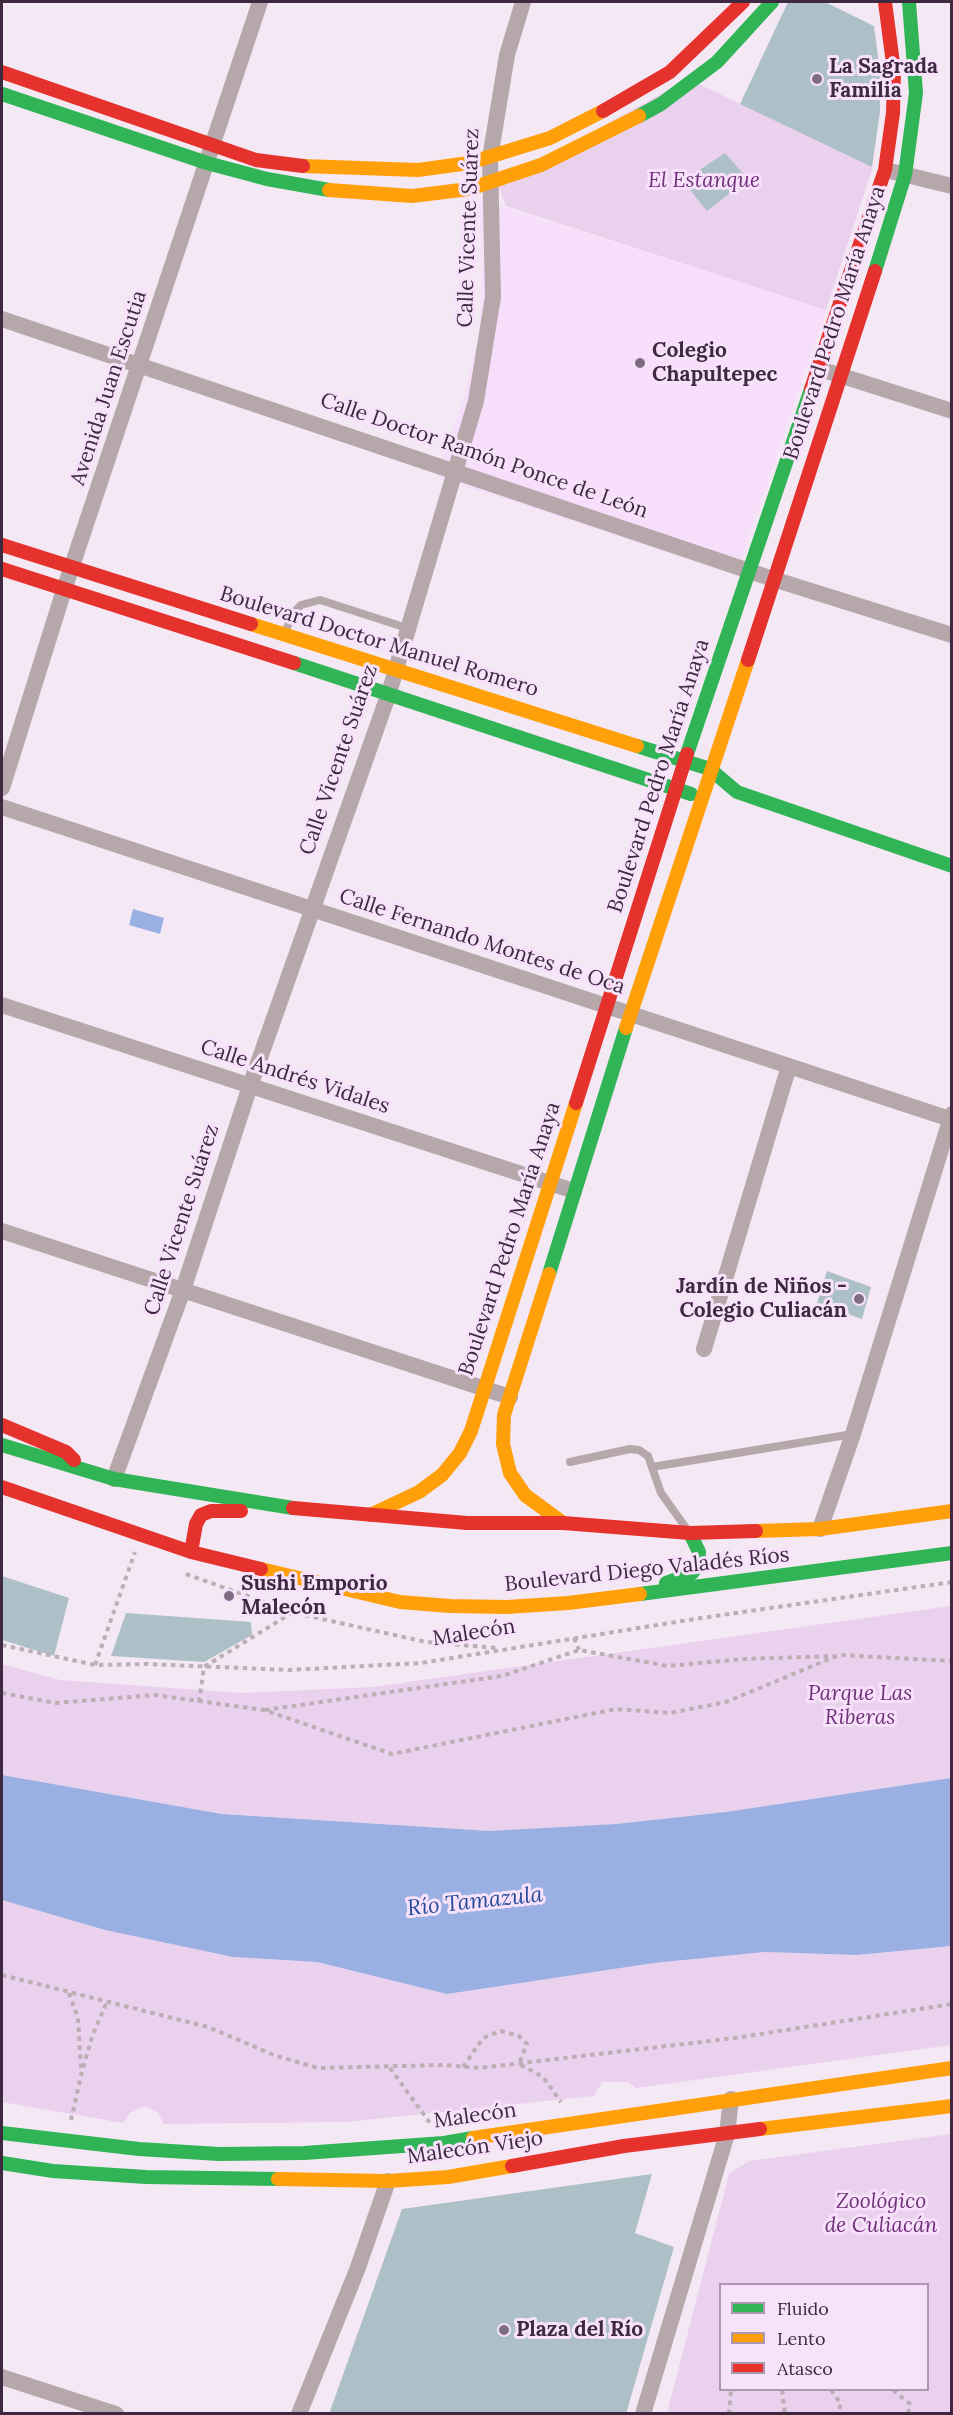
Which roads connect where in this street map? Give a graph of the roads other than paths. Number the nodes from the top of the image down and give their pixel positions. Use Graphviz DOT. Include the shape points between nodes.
graph roads {
  1 [pos="260,2"];
  2 [pos="523,2"];
  3 [pos="743,2"];
  4 [pos="772,2"];
  5 [pos="885,2"];
  6 [pos="909,2"];
  7 [pos="2,72"];
  8 [pos="2,94"];
  9 [pos="214,145"];
  10 [pos="490,158"];
  11 [pos="207,163"];
  12 [pos="885,170"];
  13 [pos="905,175"];
  14 [pos="492,183"];
  15 [pos="951,186"];
  16 [pos="2,319"];
  17 [pos="141,364"];
  18 [pos="817,368"];
  19 [pos="842,376"];
  20 [pos="951,411"];
  21 [pos="456,471"];
  22 [pos="2,544"];
  23 [pos="73,568"];
  24 [pos="2,569"];
  25 [pos="748,570"];
  26 [pos="773,579"];
  27 [pos="64,590"];
  28 [pos="408,628"];
  29 [pos="284,635"];
  30 [pos="951,635"];
  31 [pos="395,669"];
  32 [pos="389,693"];
  33 [pos="685,761"];
  34 [pos="710,769"];
  35 [pos="2,788"];
  36 [pos="676,789"];
  37 [pos="737,792"];
  38 [pos="701,797"];
  39 [pos="2,807"];
  40 [pos="951,866"];
  41 [pos="310,910"];
  42 [pos="2,1005"];
  43 [pos="607,1006"];
  44 [pos="631,1014"];
  45 [pos="789,1066"];
  46 [pos="250,1086"];
  47 [pos="951,1117"];
  48 [pos="550,1183"];
  49 [pos="574,1191"];
  50 [pos="2,1231"];
  51 [pos="183,1290"];
  52 [pos="704,1348"];
  53 [pos="484,1389"];
  54 [pos="510,1397"];
  55 [pos="2,1425"];
  56 [pos="854,1434"];
  57 [pos="2,1445"];
  58 [pos="570,1462"];
  59 [pos="652,1467"];
  60 [pos="83,1470"];
  61 [pos="114,1479"];
  62 [pos="2,1487"];
  63 [pos="290,1508"];
  64 [pos="951,1511"];
  65 [pos="370,1515"];
  66 [pos="563,1523"];
  67 [pos="820,1529"];
  68 [pos="690,1533"];
  69 [pos="191,1552"];
  70 [pos="951,1553"];
  71 [pos="645,1592"];
  72 [pos="951,2067"];
  73 [pos="731,2099"];
  74 [pos="951,2106"];
  75 [pos="2,2133"];
  76 [pos="727,2134"];
  77 [pos="444,2144"];
  78 [pos="417,2158"];
  79 [pos="2,2163"];
  80 [pos="399,2167"];
  81 [pos="388,2181"];
  82 [pos="2,2377"];
  83 [pos="116,2414"];
  84 [pos="299,2414"];
  85 [pos="643,2414"];
  1 -- 9 [label="street, Avenida Juan Escutia"];
  2 -- 10 [label="street, Calle Vicente Suárez" via="507,55"];
  3 -- 10 [label="street" via="682,62 624,100 550,138"];
  4 -- 14 [label="street" via="717,62 661,104 575,150"];
  5 -- 12 [label="street, Boulevard Pedro María Anaya" via="894,70"];
  6 -- 13 [label="street, Boulevard Pedro María Anaya" via="916,93"];
  7 -- 9 [label="street"];
  8 -- 11 [label="street"];
  9 -- 10 [label="street" via="256,160 336,168 418,170"];
  9 -- 11 [label="street, Avenida Juan Escutia"];
  10 -- 14 [label="street, Calle Vicente Suárez"];
  11 -- 14 [label="street" via="324,190 412,196"];
  11 -- 17 [label="street, Avenida Juan Escutia"];
  12 -- 13 [label="street"];
  12 -- 18 [label="street, Boulevard Pedro María Anaya"];
  13 -- 15 [label="street"];
  13 -- 19 [label="street, Boulevard Pedro María Anaya"];
  14 -- 21 [label="street, Calle Vicente Suárez" via="494,297 476,401"];
  16 -- 17 [label="street, Calle Doctor Ramón Ponce de León"];
  17 -- 21 [label="street, Calle Doctor Ramón Ponce de León"];
  17 -- 23 [label="street, Avenida Juan Escutia"];
  18 -- 19 [label="street"];
  18 -- 25 [label="street, Boulevard Pedro María Anaya"];
  19 -- 20 [label="street"];
  19 -- 26 [label="street, Boulevard Pedro María Anaya"];
  21 -- 25 [label="street, Calle Doctor Ramón Ponce de León"];
  21 -- 28 [label="street, Calle Vicente Suárez"];
  22 -- 23 [label="street, Boulevard Doctor Manuel Romero"];
  23 -- 27 [label="street, Avenida Juan Escutia"];
  23 -- 29 [label="street, Boulevard Doctor Manuel Romero"];
  24 -- 27 [label="street, Boulevard Doctor Manuel Romero"];
  25 -- 26 [label="street, Calle Doctor Ramón Ponce de León"];
  25 -- 33 [label="street, Boulevard Pedro María Anaya"];
  26 -- 30 [label="street, Calle Doctor Ramón Ponce de León"];
  26 -- 34 [label="street, Boulevard Pedro María Anaya"];
  27 -- 32 [label="street, Boulevard Doctor Manuel Romero"];
  27 -- 35 [label="street, Avenida Juan Escutia"];
  28 -- 29 [label="lane" via="320,600 301,605"];
  28 -- 31 [label="street, Calle Vicente Suárez"];
  29 -- 31 [label="street, Boulevard Doctor Manuel Romero"];
  31 -- 32 [label="street, Calle Vicente Suárez"];
  31 -- 33 [label="street, Boulevard Doctor Manuel Romero"];
  32 -- 36 [label="street, Boulevard Doctor Manuel Romero"];
  32 -- 41 [label="street, Calle Vicente Suárez"];
  33 -- 34 [label="street, Boulevard Doctor Manuel Romero"];
  33 -- 36 [label="street, Boulevard Pedro María Anaya"];
  34 -- 37 [label="street, Boulevard Doctor Manuel Romero"];
  34 -- 38 [label="street, Boulevard Pedro María Anaya"];
  36 -- 38 [label="street, Boulevard Doctor Manuel Romero"];
  36 -- 43 [label="street, Boulevard Pedro María Anaya"];
  37 -- 38 [label="street, Boulevard Doctor Manuel Romero"];
  37 -- 40 [label="street, Boulevard Doctor Manuel Romero"];
  38 -- 44 [label="street, Boulevard Pedro María Anaya"];
  39 -- 41 [label="street, Calle Fernando Montes de Oca"];
  41 -- 43 [label="street, Calle Fernando Montes de Oca"];
  41 -- 46 [label="street, Calle Vicente Suárez"];
  42 -- 46 [label="street, Calle Andrés Vidales"];
  43 -- 44 [label="street, Calle Fernando Montes de Oca"];
  43 -- 48 [label="street, Boulevard Pedro María Anaya"];
  44 -- 45 [label="street, Calle Fernando Montes de Oca"];
  44 -- 49 [label="street, Boulevard Pedro María Anaya"];
  45 -- 47 [label="street, Calle Fernando Montes de Oca"];
  45 -- 52 [label="street"];
  46 -- 48 [label="street, Calle Andrés Vidales"];
  46 -- 51 [label="street, Calle Vicente Suárez"];
  47 -- 56 [label="street"];
  48 -- 49 [label="street, Calle Andrés Vidales"];
  48 -- 53 [label="street, Boulevard Pedro María Anaya"];
  49 -- 54 [label="street, Boulevard Pedro María Anaya"];
  50 -- 51 [label="street"];
  51 -- 53 [label="street"];
  51 -- 61 [label="street, Calle Vicente Suárez"];
  53 -- 54 [label="street"];
  53 -- 65 [label="street, Boulevard Pedro María Anaya" via="471,1431 452,1465 419,1492"];
  54 -- 66 [label="street, Boulevard Pedro María Anaya" via="502,1430 510,1473 525,1494"];
  55 -- 60 [label="street" via="66,1452"];
  56 -- 59 [label="lane"];
  56 -- 67 [label="street"];
  57 -- 60 [label="street, Boulevard Diego Valadés Ríos"];
  58 -- 59 [label="lane" via="630,1449 648,1456"];
  59 -- 68 [label="lane" via="662,1492"];
  60 -- 61 [label="street, Boulevard Diego Valadés Ríos"];
  61 -- 63 [label="street, Boulevard Diego Valadés Ríos"];
  62 -- 69 [label="street, Boulevard Diego Valadés Ríos"];
  63 -- 65 [label="street, Boulevard Diego Valadés Ríos"];
  63 -- 69 [label="street" via="204,1513 196,1524"];
  64 -- 67 [label="street, Boulevard Diego Valadés Ríos"];
  65 -- 66 [label="street, Boulevard Diego Valadés Ríos" via="467,1523"];
  66 -- 68 [label="street, Boulevard Diego Valadés Ríos"];
  67 -- 68 [label="street, Boulevard Diego Valadés Ríos"];
  68 -- 71 [label="street" via="700,1557 695,1570"];
  69 -- 71 [label="street, Boulevard Diego Valadés Ríos" via="400,1602 507,1607"];
  70 -- 71 [label="street, Boulevard Diego Valadés Ríos"];
  72 -- 73 [label="street, Malecón"];
  73 -- 76 [label="street"];
  73 -- 77 [label="street, Malecón"];
  74 -- 76 [label="street, Malecón Viejo"];
  75 -- 77 [label="street, Malecón" via="219,2154"];
  76 -- 81 [label="street, Malecón Viejo" via="624,2146 448,2177"];
  76 -- 85 [label="street"];
  77 -- 78 [label="street"];
  79 -- 81 [label="street, Malecón Viejo" via="53,2171 146,2177"];
  80 -- 81 [label="street"];
  81 -- 84 [label="street"];
  82 -- 83 [label="street"];
}
